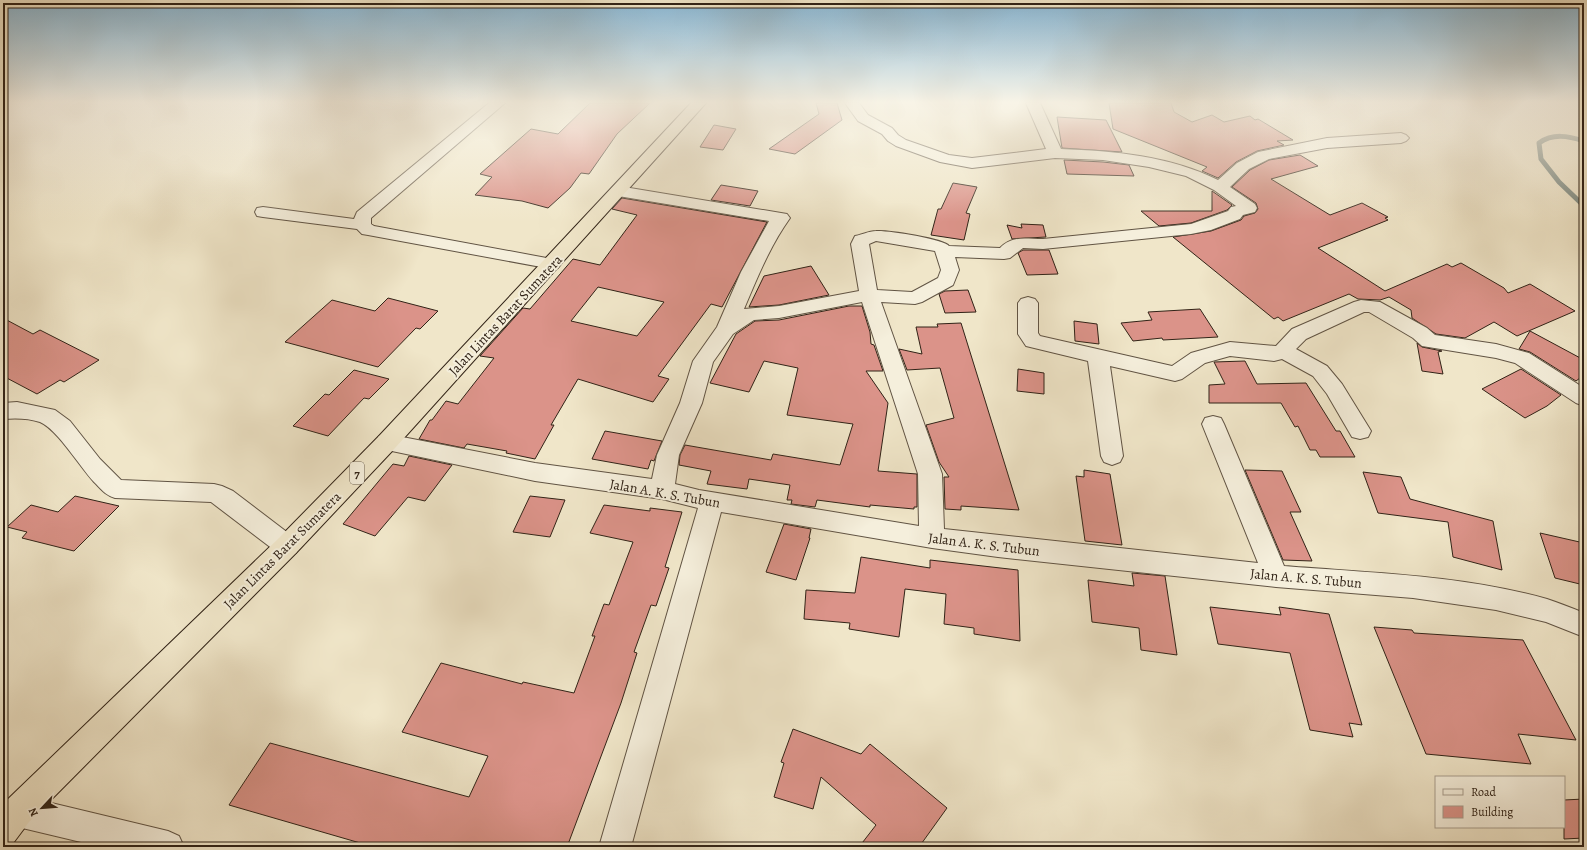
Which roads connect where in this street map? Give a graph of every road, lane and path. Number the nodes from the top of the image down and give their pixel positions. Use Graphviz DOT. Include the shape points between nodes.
graph roads {
  1 [pos="451,143"];
  2 [pos="662,143"];
  3 [pos="900,143"];
  4 [pos="1050,143"];
  5 [pos="1332,143"];
  6 [pos="1055,153"];
  7 [pos="1220,187"];
  8 [pos="618,191"];
  9 [pos="263,212"];
  10 [pos="362,225"];
  11 [pos="944,250"];
  12 [pos="552,264"];
  13 [pos="869,295"];
  14 [pos="1028,303"];
  15 [pos="726,329"];
  16 [pos="1283,351"];
  17 [pos="1098,357"];
  18 [pos="1584,398"];
  19 [pos="3,411"];
  20 [pos="1213,424"];
  21 [pos="1360,431"];
  22 [pos="387,442"];
  23 [pos="1112,456"];
  24 [pos="662,490"];
  25 [pos="712,501"];
  26 [pos="932,538"];
  27 [pos="287,546"];
  28 [pos="1276,576"];
  29 [pos="1584,625"];
  30 [pos="10,821"];
  31 [pos="168,847"];
  32 [pos="615,847"];
  1 -- 10 [label="street" via="363,216"];
  2 -- 8 [label="highway, Jalan Lintas Barat Sumatera / 7"];
  3 -- 6 [label="street" via="946,159 972,163"];
  4 -- 6 [label="street"];
  5 -- 7 [label="street" via="1264,155 1242,166"];
  6 -- 7 [label="street" via="1103,155 1150,162 1192,173"];
  7 -- 11 [label="street" via="1249,208 1191,229 1035,245 1027,241 1013,244 1004,254"];
  8 -- 12 [label="highway, Jalan Lintas Barat Sumatera / 7"];
  8 -- 15 [label="street" via="781,218 750,272"];
  9 -- 10 [label="street"];
  10 -- 12 [label="street" via="368,230"];
  11 -- 13 [label="street" via="950,270 943,284 915,298"];
  11 -- 13 [label="street" via="934,244 876,236 861,240"];
  12 -- 22 [label="highway, Jalan Lintas Barat Sumatera / 7"];
  13 -- 15 [label="street" via="779,312 749,314"];
  13 -- 26 [label="street" via="930,474"];
  14 -- 17 [label="street" via="1028,334 1033,341"];
  15 -- 24 [label="street" via="702,361 691,403 668,455"];
  16 -- 17 [label="street" via="1274,354 1230,350 1198,358 1176,374"];
  16 -- 18 [label="street" via="1300,334 1361,306 1373,306 1420,333 1429,341 1496,351 1522,358"];
  16 -- 21 [label="street" via="1320,371 1335,389"];
  17 -- 23 [label="street"];
  19 -- 27 [label="street" via="24,411 47,416 62,427 92,465 116,489 214,493 225,498"];
  20 -- 28 [label="street"];
  22 -- 24 [label="street, Jalan A. K. S. Tubun" via="536,472"];
  22 -- 27 [label="highway, Jalan Lintas Barat Sumatera / 7"];
  24 -- 25 [label="street, Jalan A. K. S. Tubun"];
  25 -- 26 [label="street, Jalan A. K. S. Tubun"];
  25 -- 32 [label="street"];
  26 -- 28 [label="street, Jalan A. K. S. Tubun"];
  27 -- 30 [label="highway, Jalan Lintas Barat Sumatera / 7"];
  28 -- 29 [label="street, Jalan A. K. S. Tubun" via="1413,587 1496,599 1547,611"];
  30 -- 31 [label="street"];
}
